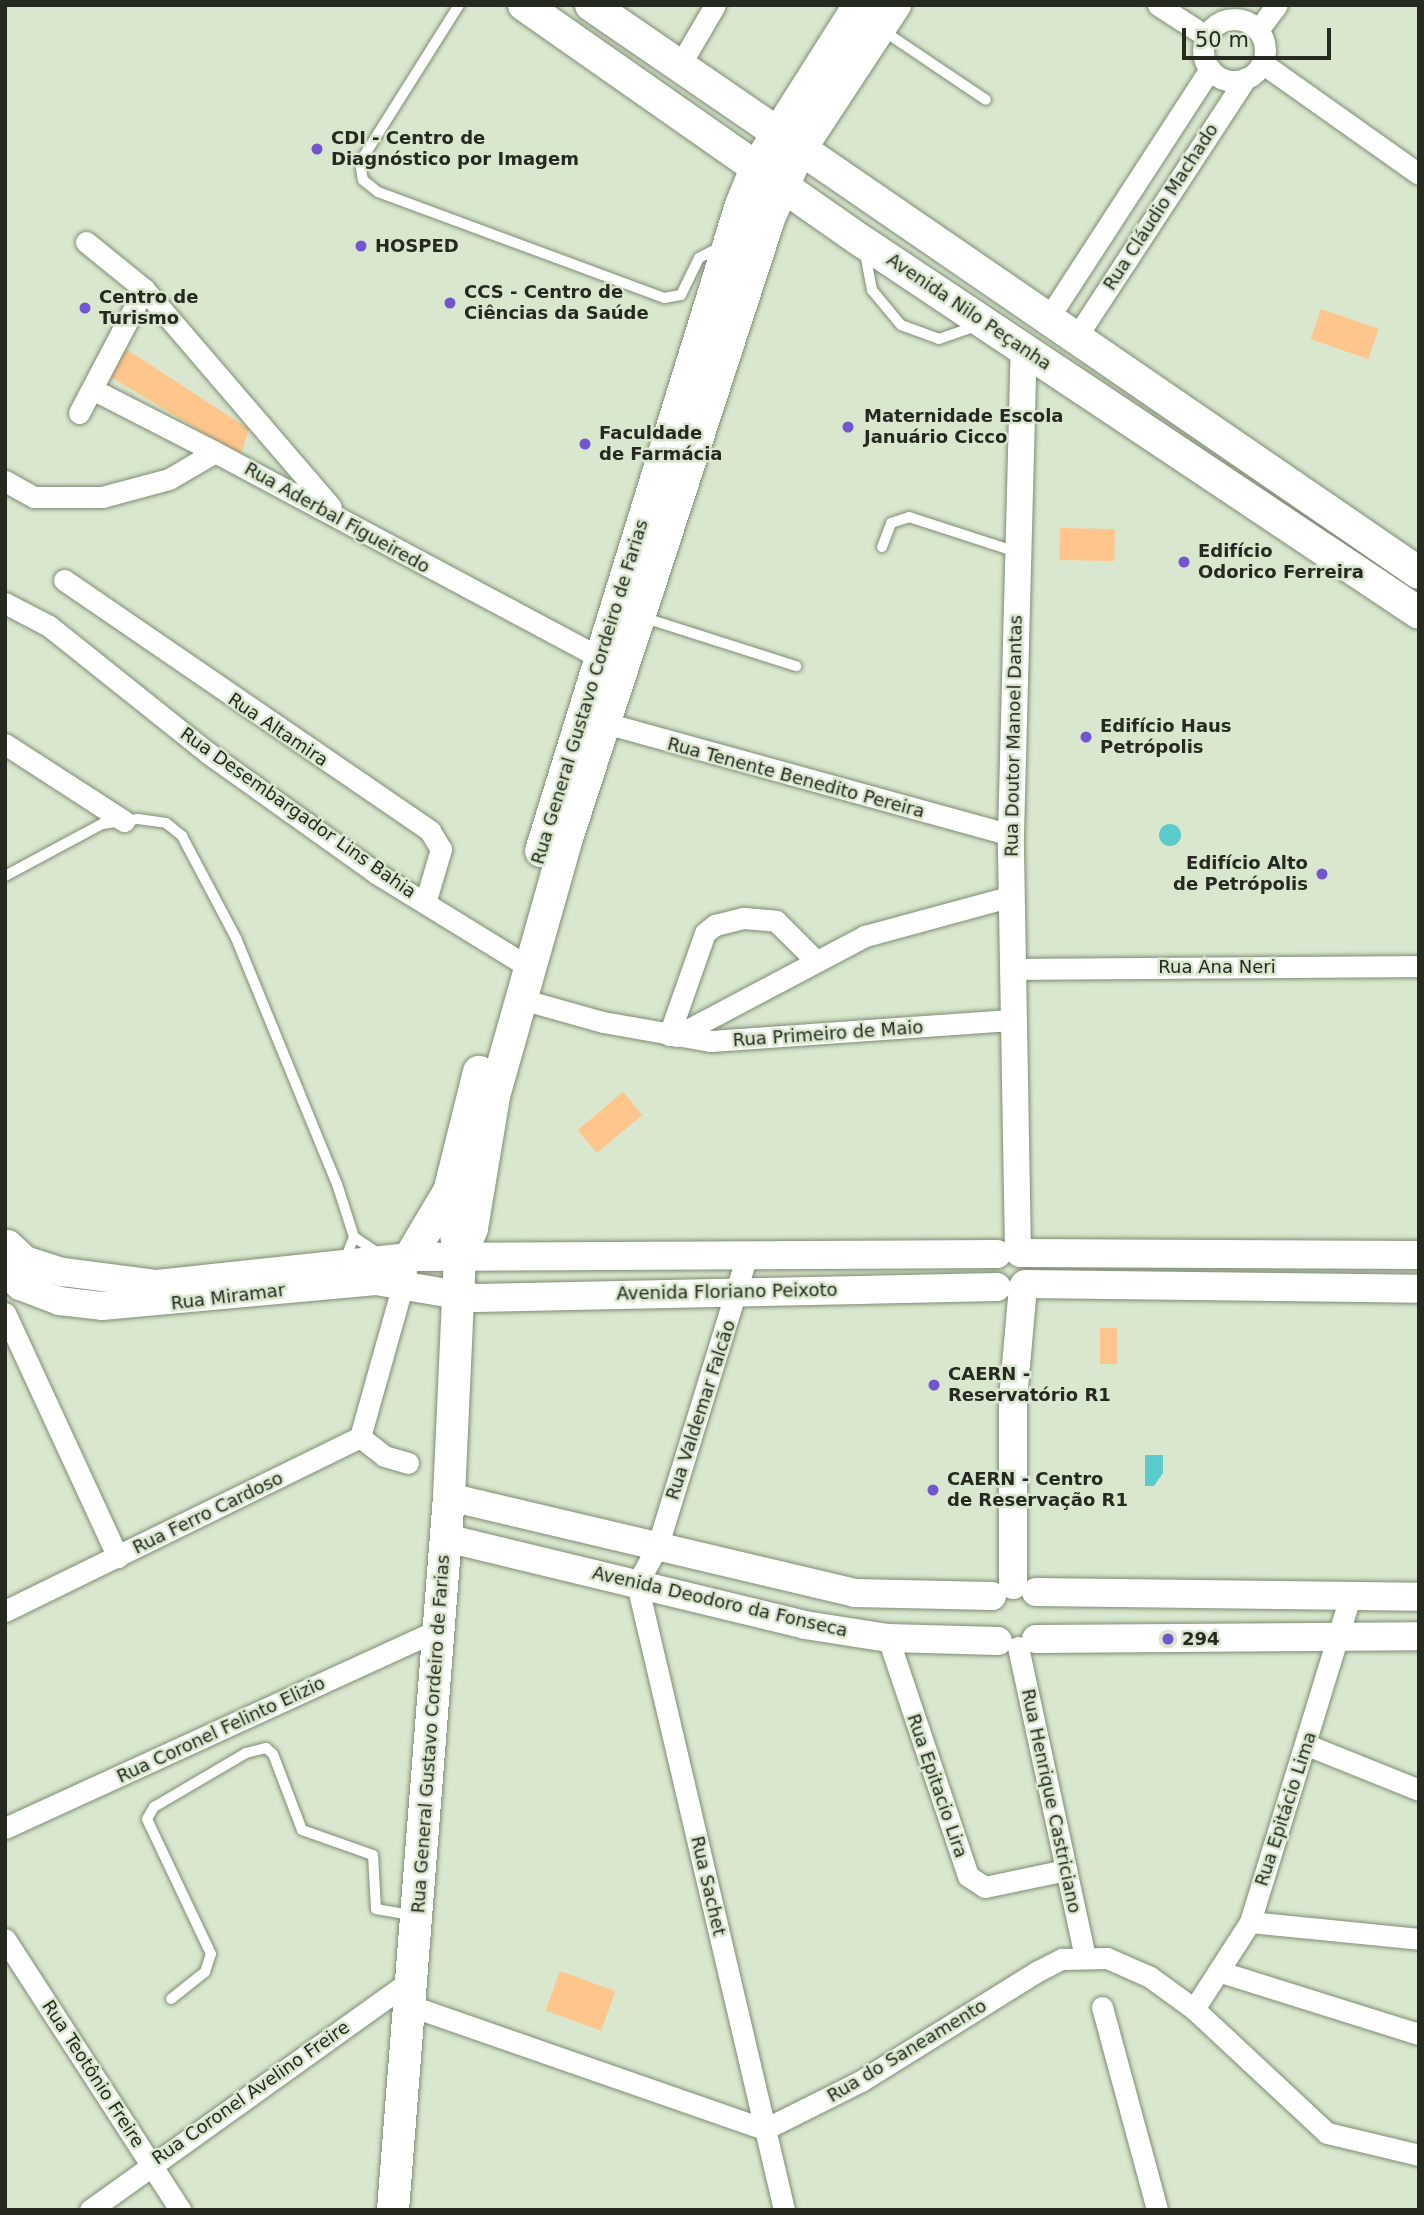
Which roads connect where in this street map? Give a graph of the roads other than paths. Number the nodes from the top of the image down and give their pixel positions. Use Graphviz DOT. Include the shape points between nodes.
graph roads {
  1 [pos="459,5"];
  2 [pos="524,5"];
  3 [pos="591,5"];
  4 [pos="715,5"];
  5 [pos="1158,5"];
  6 [pos="1277,5"];
  7 [pos="878,13"];
  8 [pos="1258,30"];
  9 [pos="1206,36"];
  10 [pos="1262,63"];
  11 [pos="680,65"];
  12 [pos="1210,69"];
  13 [pos="1246,78"];
  14 [pos="986,100"];
  15 [pos="787,143"];
  16 [pos="770,174"];
  17 [pos="1419,174"];
  18 [pos="86,242"];
  19 [pos="863,242"];
  20 [pos="729,244"];
  21 [pos="144,289"];
  22 [pos="1049,317"];
  23 [pos="986,322"];
  24 [pos="1077,336"];
  25 [pos="1024,349"];
  26 [pos="92,389"];
  27 [pos="79,413"];
  28 [pos="1153,435"];
  29 [pos="1240,449"];
  30 [pos="215,453"];
  31 [pos="5,481"];
  32 [pos="337,513"];
  33 [pos="882,547"];
  34 [pos="1017,552"];
  35 [pos="1419,573"];
  36 [pos="64,580"];
  37 [pos="5,603"];
  38 [pos="1419,613"];
  39 [pos="638,616"];
  40 [pos="610,663"];
  41 [pos="796,666"];
  42 [pos="594,721"];
  43 [pos="5,744"];
  44 [pos="124,821"];
  45 [pos="1012,835"];
  46 [pos="5,876"];
  47 [pos="1012,896"];
  48 [pos="425,903"];
  49 [pos="814,959"];
  50 [pos="519,962"];
  51 [pos="1419,966"];
  52 [pos="1015,969"];
  53 [pos="521,999"];
  54 [pos="1014,1020"];
  55 [pos="673,1036"];
  56 [pos="449,1192"];
  57 [pos="354,1237"];
  58 [pos="6,1247"];
  59 [pos="748,1252"];
  60 [pos="1008,1253"];
  61 [pos="1419,1255"];
  62 [pos="460,1258"];
  63 [pos="343,1264"];
  64 [pos="401,1268"];
  65 [pos="5,1272"];
  66 [pos="1011,1286"];
  67 [pos="1419,1289"];
  68 [pos="739,1291"];
  69 [pos="458,1296"];
  70 [pos="5,1312"];
  71 [pos="360,1437"];
  72 [pos="408,1463"];
  73 [pos="449,1497"];
  74 [pos="446,1538"];
  75 [pos="118,1557"];
  76 [pos="648,1565"];
  77 [pos="1013,1591"];
  78 [pos="1186,1594"];
  79 [pos="1350,1596"];
  80 [pos="1419,1597"];
  81 [pos="5,1611"];
  82 [pos="436,1631"];
  83 [pos="1341,1634"];
  84 [pos="1419,1636"];
  85 [pos="1186,1637"];
  86 [pos="888,1638"];
  87 [pos="1017,1642"];
  88 [pos="1307,1745"];
  89 [pos="1419,1790"];
  90 [pos="5,1828"];
  91 [pos="1066,1870"];
  92 [pos="418,1916"];
  93 [pos="1250,1923"];
  94 [pos="5,1939"];
  95 [pos="1419,1939"];
  96 [pos="1085,1956"];
  97 [pos="1221,1972"];
  98 [pos="413,1992"];
  99 [pos="172,1999"];
  100 [pos="1102,2007"];
  101 [pos="1194,2009"];
  102 [pos="1419,2034"];
  103 [pos="765,2129"];
  104 [pos="1419,2155"];
  105 [pos="151,2164"];
  106 [pos="89,2210"];
  107 [pos="180,2210"];
  108 [pos="393,2210"];
  109 [pos="784,2210"];
  110 [pos="1157,2210"];
  1 -- 20 [label="lane" via="360,162 363,180 378,192 664,298 685,291 704,253"];
  2 -- 16 [label="main road, Avenida Nilo Peçanha"];
  3 -- 11 [label="main road"];
  4 -- 11 [label="street"];
  5 -- 9 [label="street"];
  6 -- 8 [label="street"];
  7 -- 14 [label="lane"];
  7 -- 15 [label="main road"];
  8 -- 9 [label="street" via="1225,20"];
  8 -- 10 [label="street"];
  9 -- 12 [label="street"];
  10 -- 13 [label="street"];
  10 -- 17 [label="street"];
  11 -- 15 [label="main road"];
  12 -- 13 [label="street" via="1224,79"];
  12 -- 22 [label="street, Rua Cláudio Machado"];
  13 -- 24 [label="street, Rua Cláudio Machado"];
  15 -- 16 [label="main road"];
  15 -- 22 [label="main road"];
  16 -- 19 [label="main road, Avenida Nilo Peçanha"];
  16 -- 20 [label="main road, Rua General Gustavo Cordeiro de Farias"];
  16 -- 39 [label="main road, Rua General Gustavo Cordeiro de Farias"];
  18 -- 21 [label="street"];
  19 -- 23 [label="main road, Avenida Nilo Peçanha"];
  19 -- 23 [label="lane" via="872,290 901,325 939,339"];
  20 -- 40 [label="main road, Rua General Gustavo Cordeiro de Farias"];
  21 -- 26 [label="street"];
  21 -- 32 [label="street"];
  22 -- 24 [label="main road"];
  23 -- 25 [label="main road, Avenida Nilo Peçanha"];
  24 -- 29 [label="main road"];
  25 -- 28 [label="main road, Avenida Nilo Peçanha"];
  25 -- 34 [label="street, Rua Doutor Manoel Dantas"];
  26 -- 27 [label="street"];
  26 -- 30 [label="street, Rua Aderbal Figueiredo"];
  28 -- 29 [label="main road" via="1156,418 1168,413"];
  28 -- 38 [label="main road, Avenida Nilo Peçanha"];
  29 -- 35 [label="main road"];
  30 -- 31 [label="street" via="169,479 102,497 34,497"];
  30 -- 32 [label="street, Rua Aderbal Figueiredo"];
  32 -- 40 [label="street, Rua Aderbal Figueiredo" via="380,543"];
  33 -- 34 [label="lane" via="891,523 909,517"];
  34 -- 45 [label="street, Rua Doutor Manoel Dantas"];
  36 -- 48 [label="street, Rua Altamira" via="430,831 441,849"];
  37 -- 48 [label="street, Rua Desembargador Lins Bahia" via="49,626 208,753"];
  39 -- 40 [label="main road, Rua General Gustavo Cordeiro de Farias"];
  39 -- 41 [label="lane"];
  40 -- 42 [label="main road, Rua General Gustavo Cordeiro de Farias"];
  42 -- 45 [label="street, Rua Tenente Benedito Pereira"];
  42 -- 50 [label="main road, Rua General Gustavo Cordeiro de Farias"];
  43 -- 44 [label="street"];
  44 -- 46 [label="lane" via="102,824"];
  44 -- 57 [label="lane" via="166,823 182,836 236,938"];
  45 -- 47 [label="street, Rua Doutor Manoel Dantas"];
  47 -- 49 [label="street" via="865,936"];
  47 -- 52 [label="street, Rua Doutor Manoel Dantas"];
  48 -- 50 [label="street, Rua Desembargador Lins Bahia"];
  49 -- 55 [label="street"];
  49 -- 55 [label="street" via="776,922 744,918 715,925 705,933"];
  50 -- 53 [label="main road, Rua General Gustavo Cordeiro de Farias"];
  50 -- 56 [label="main road, Rua General Gustavo Cordeiro de Farias"];
  51 -- 52 [label="street, Rua Ana Neri"];
  52 -- 54 [label="street, Rua Doutor Manoel Dantas"];
  53 -- 55 [label="street, Rua Primeiro de Maio"];
  53 -- 62 [label="main road, Rua General Gustavo Cordeiro de Farias" via="494,1096 472,1228"];
  54 -- 55 [label="street, Rua Primeiro de Maio" via="767,1041"];
  54 -- 60 [label="street, Rua Doutor Manoel Dantas" via="1016,1125"];
  56 -- 62 [label="main road, Rua General Gustavo Cordeiro de Farias"];
  56 -- 64 [label="main road"];
  57 -- 63 [label="lane"];
  57 -- 64 [label="lane"];
  58 -- 63 [label="main road, Rua Miramar" via="25,1260 99,1281 157,1284"];
  59 -- 60 [label="main road"];
  59 -- 62 [label="main road"];
  59 -- 68 [label="street, Rua Valdemar Falcão"];
  60 -- 61 [label="main road"];
  60 -- 66 [label="main road" via="1030,1267"];
  62 -- 64 [label="main road, Rua Miramar"];
  62 -- 69 [label="main road, Rua General Gustavo Cordeiro de Farias"];
  63 -- 64 [label="main road, Rua Miramar"];
  64 -- 65 [label="main road, Rua Miramar" via="342,1284 102,1306 59,1301 20,1286"];
  64 -- 69 [label="main road, Rua Miramar"];
  64 -- 71 [label="street"];
  66 -- 67 [label="main road, Avenida Floriano Peixoto"];
  66 -- 68 [label="main road, Avenida Floriano Peixoto"];
  66 -- 77 [label="main road"];
  68 -- 69 [label="main road, Avenida Floriano Peixoto"];
  68 -- 76 [label="street, Rua Valdemar Falcão"];
  69 -- 73 [label="main road, Rua General Gustavo Cordeiro de Farias"];
  70 -- 75 [label="street"];
  71 -- 72 [label="street" via="384,1456"];
  71 -- 75 [label="street, Rua Ferro Cardoso"];
  73 -- 74 [label="main road, Rua General Gustavo Cordeiro de Farias"];
  73 -- 76 [label="main road, Avenida Deodoro da Fonseca"];
  74 -- 76 [label="main road, Avenida Deodoro da Fonseca"];
  74 -- 82 [label="main road, Rua General Gustavo Cordeiro de Farias"];
  75 -- 81 [label="street, Rua Ferro Cardoso"];
  76 -- 77 [label="main road, Avenida Deodoro da Fonseca" via="855,1593"];
  76 -- 86 [label="main road, Avenida Deodoro da Fonseca"];
  76 -- 103 [label="street, Rua Sachet"];
  77 -- 78 [label="main road, Avenida Deodoro da Fonseca"];
  77 -- 87 [label="main road" via="985,1615"];
  77 -- 87 [label="main road" via="1046,1621"];
  78 -- 79 [label="main road, Avenida Deodoro da Fonseca"];
  78 -- 85 [label="main road"];
  79 -- 80 [label="main road, Avenida Deodoro da Fonseca"];
  79 -- 83 [label="street, Rua Epitácio Lima"];
  82 -- 90 [label="street, Rua Coronel Felinto Elizio"];
  82 -- 92 [label="main road, Rua General Gustavo Cordeiro de Farias"];
  83 -- 84 [label="main road, Avenida Deodoro da Fonseca"];
  83 -- 85 [label="main road, Avenida Deodoro da Fonseca"];
  83 -- 88 [label="street, Rua Epitácio Lima"];
  85 -- 87 [label="main road, Avenida Deodoro da Fonseca"];
  86 -- 87 [label="main road, Avenida Deodoro da Fonseca"];
  86 -- 91 [label="street, Rua Epitacio Lira" via="968,1876 985,1887"];
  87 -- 91 [label="street, Rua Henrique Castriciano"];
  88 -- 89 [label="street"];
  88 -- 93 [label="street, Rua Epitácio Lima"];
  91 -- 96 [label="street, Rua Henrique Castriciano"];
  92 -- 98 [label="main road, Rua General Gustavo Cordeiro de Farias"];
  92 -- 99 [label="lane" via="376,1909 373,1855 302,1830 273,1754 266,1748 246,1753 154,1807 147,1819 211,1954 205,1972"];
  93 -- 95 [label="street"];
  93 -- 97 [label="street, Rua Epitácio Lima"];
  94 -- 105 [label="street, Rua Teotônio Freire"];
  96 -- 101 [label="street" via="1150,1977"];
  96 -- 103 [label="street, Rua do Saneamento" via="1038,1971 861,2081"];
  97 -- 101 [label="street, Rua Epitácio Lima"];
  97 -- 102 [label="street"];
  98 -- 103 [label="street"];
  98 -- 105 [label="street, Rua Coronel Avelino Freire"];
  98 -- 108 [label="main road, Rua General Gustavo Cordeiro de Farias"];
  100 -- 110 [label="street"];
  101 -- 104 [label="street" via="1327,2133"];
  103 -- 109 [label="street, Rua Sachet"];
  105 -- 106 [label="street, Rua Coronel Avelino Freire"];
  105 -- 107 [label="street, Rua Teotônio Freire"];
}
